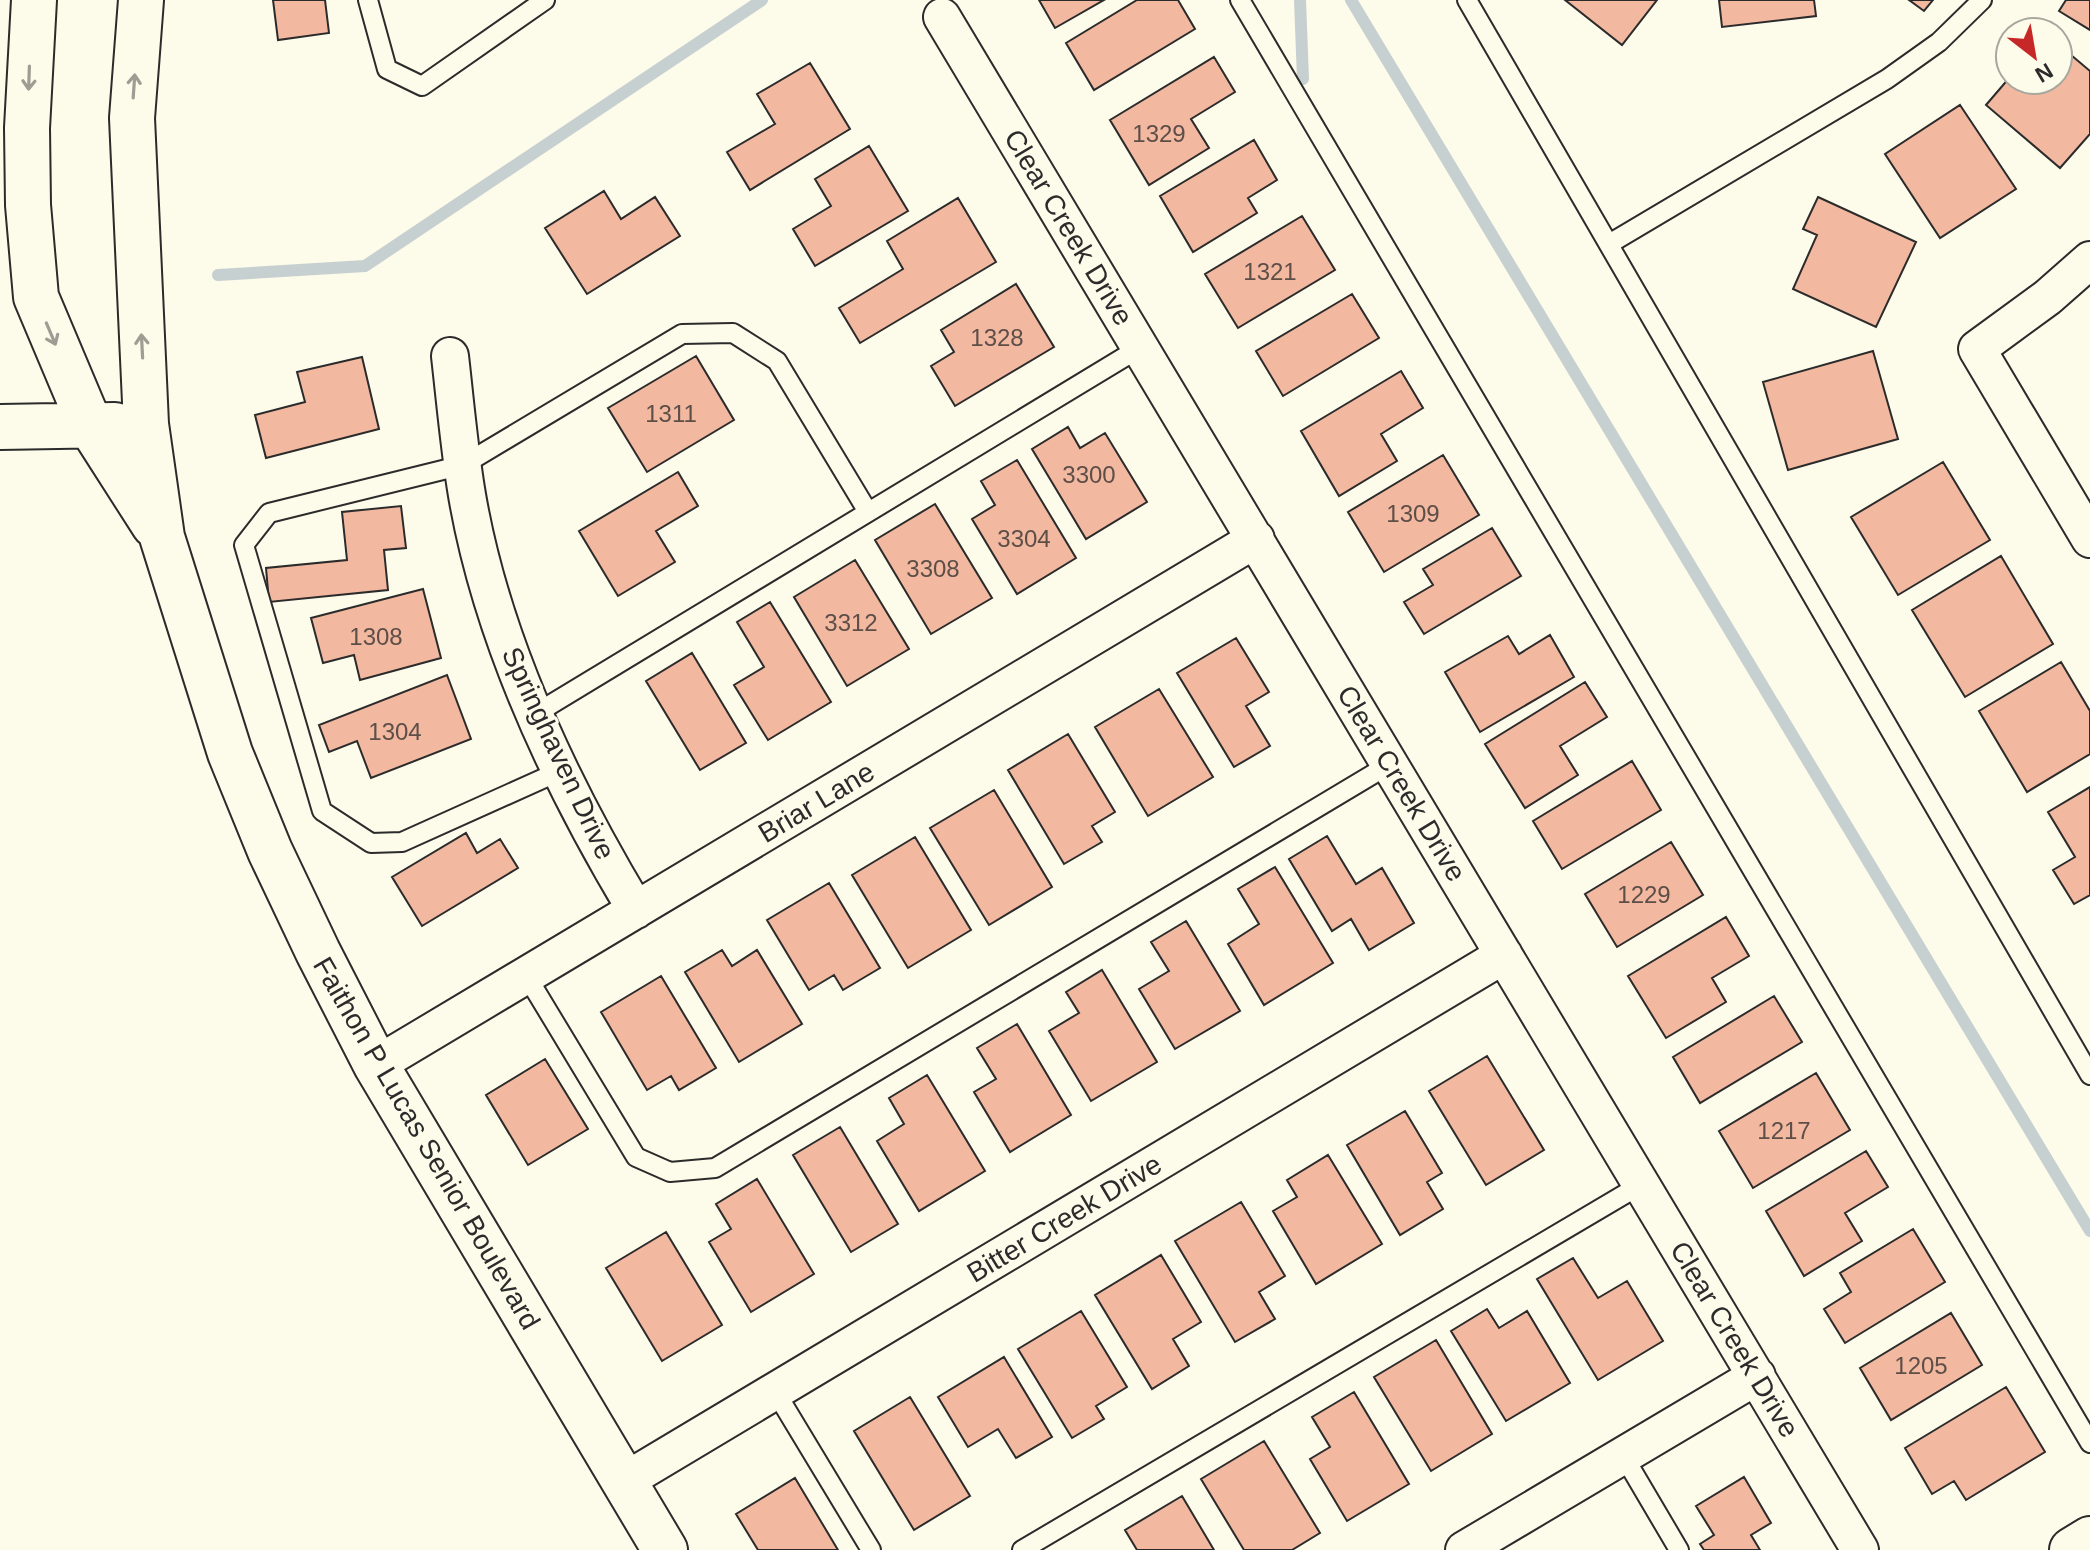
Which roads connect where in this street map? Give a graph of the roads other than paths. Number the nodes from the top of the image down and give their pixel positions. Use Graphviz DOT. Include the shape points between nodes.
graph roads {
  1 [pos="34,0"];
  2 [pos="141,0"];
  3 [pos="368,0"];
  4 [pos="545,0"];
  5 [pos="1240,0"];
  6 [pos="1467,0"];
  7 [pos="1982,0"];
  8 [pos="946,8"];
  9 [pos="1609,244"];
  10 [pos="2090,260"];
  11 [pos="1141,347"];
  12 [pos="450,356"];
  13 [pos="146,424"];
  14 [pos="90,425"];
  15 [pos="0,427"];
  16 [pos="463,465"];
  17 [pos="868,512"];
  18 [pos="162,537"];
  19 [pos="1256,539"];
  20 [pos="2090,539"];
  21 [pos="535,714"];
  22 [pos="1390,764"];
  23 [pos="560,771"];
  24 [pos="636,910"];
  25 [pos="1504,955"];
  26 [pos="526,975"];
  27 [pos="376,1065"];
  28 [pos="2090,1075"];
  29 [pos="1642,1184"];
  30 [pos="1757,1376"];
  31 [pos="775,1391"];
  32 [pos="2090,1443"];
  33 [pos="1623,1455"];
  34 [pos="623,1482"];
  35 [pos="2090,1539"];
  36 [pos="665,1550"];
  37 [pos="871,1550"];
  38 [pos="1022,1550"];
  39 [pos="1464,1550"];
  40 [pos="1679,1550"];
  41 [pos="1860,1550"];
  42 [pos="2072,1550"];
  1 -- 14 [label="street, Faithon P Lucas Senior Boulevard, one-way" via="27,128 36,297"];
  13 -- 2 [label="street, Faithon P Lucas Senior Boulevard, one-way" via="132,118"];
  3 -- 4 [label="lane" via="387,69 422,86"];
  5 -- 32 [label="lane"];
  6 -- 9 [label="lane"];
  7 -- 9 [label="lane" via="1915,61"];
  8 -- 11 [label="street, Clear Creek Drive"];
  9 -- 28 [label="lane"];
  10 -- 20 [label="street" via="1977,349"];
  11 -- 17 [label="lane"];
  11 -- 19 [label="street, Clear Creek Drive"];
  12 -- 16 [label="street, Springhaven Drive"];
  13 -- 14 [label="street"];
  13 -- 18 [label="street, Faithon P Lucas Senior Boulevard"];
  14 -- 15 [label="street"];
  14 -- 18 [label="street, Faithon P Lucas Senior Boulevard"];
  16 -- 17 [label="lane" via="682,334 733,333 777,361"];
  16 -- 21 [label="street, Springhaven Drive" via="479,550"];
  16 -- 23 [label="lane" via="269,513 244,545 322,811 371,843 402,842"];
  17 -- 21 [label="lane"];
  18 -- 27 [label="street, Faithon P Lucas Senior Boulevard" via="226,739 264,837"];
  19 -- 22 [label="street, Clear Creek Drive"];
  19 -- 24 [label="street, Briar Lane"];
  21 -- 23 [label="street, Springhaven Drive"];
  22 -- 25 [label="street, Clear Creek Drive"];
  22 -- 26 [label="lane" via="715,1168 670,1172 636,1157"];
  23 -- 24 [label="street, Springhaven Drive"];
  24 -- 26 [label="street, Briar Lane"];
  25 -- 29 [label="street, Clear Creek Drive"];
  25 -- 31 [label="street, Bitter Creek Drive"];
  26 -- 27 [label="street, Briar Lane"];
  27 -- 34 [label="street, Faithon P Lucas Senior Boulevard"];
  29 -- 30 [label="street, Clear Creek Drive"];
  29 -- 38 [label="lane"];
  30 -- 33 [label="street"];
  30 -- 41 [label="street, Clear Creek Drive"];
  31 -- 34 [label="street, Bitter Creek Drive"];
  31 -- 37 [label="lane"];
  33 -- 39 [label="street"];
  33 -- 40 [label="lane"];
  34 -- 36 [label="street, Faithon P Lucas Senior Boulevard"];
  35 -- 42 [label="street"];
}
